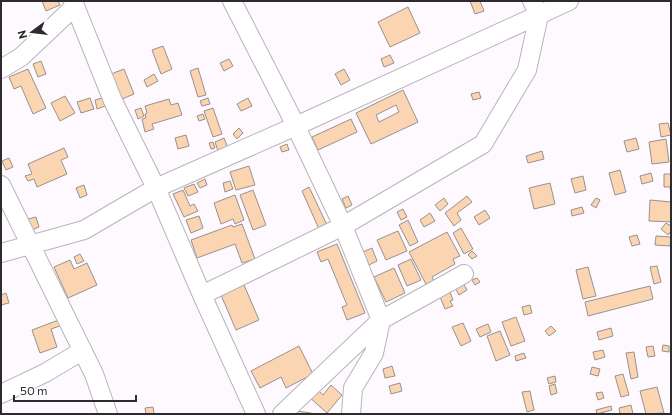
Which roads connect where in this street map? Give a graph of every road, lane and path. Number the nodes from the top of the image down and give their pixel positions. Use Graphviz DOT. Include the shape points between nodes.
graph roads {
  1 [pos="232,1"];
  2 [pos="569,1"];
  3 [pos="74,3"];
  4 [pos="536,8"];
  5 [pos="1,69"];
  6 [pos="296,126"];
  7 [pos="1,185"];
  8 [pos="156,188"];
  9 [pos="343,226"];
  10 [pos="31,245"];
  11 [pos="1,253"];
  12 [pos="464,274"];
  13 [pos="202,295"];
  14 [pos="381,320"];
  15 [pos="82,351"];
  16 [pos="1,394"];
  17 [pos="108,414"];
  18 [pos="256,414"];
  19 [pos="282,414"];
  20 [pos="350,414"];
  1 -- 6 [label="street"];
  2 -- 4 [label="street"];
  3 -- 5 [label="street" via="21,58"];
  3 -- 8 [label="street" via="113,101"];
  4 -- 6 [label="street"];
  4 -- 9 [label="street" via="527,70 483,144"];
  6 -- 8 [label="street"];
  6 -- 9 [label="street"];
  7 -- 10 [label="street"];
  8 -- 10 [label="street" via="84,230"];
  8 -- 13 [label="street"];
  9 -- 13 [label="street"];
  9 -- 14 [label="street"];
  10 -- 11 [label="street"];
  10 -- 15 [label="street"];
  12 -- 14 [label="street"];
  13 -- 18 [label="street"];
  14 -- 19 [label="street"];
  14 -- 20 [label="street" via="374,353 353,388"];
  15 -- 16 [label="street" via="45,373"];
  15 -- 17 [label="street" via="94,374"];
}
